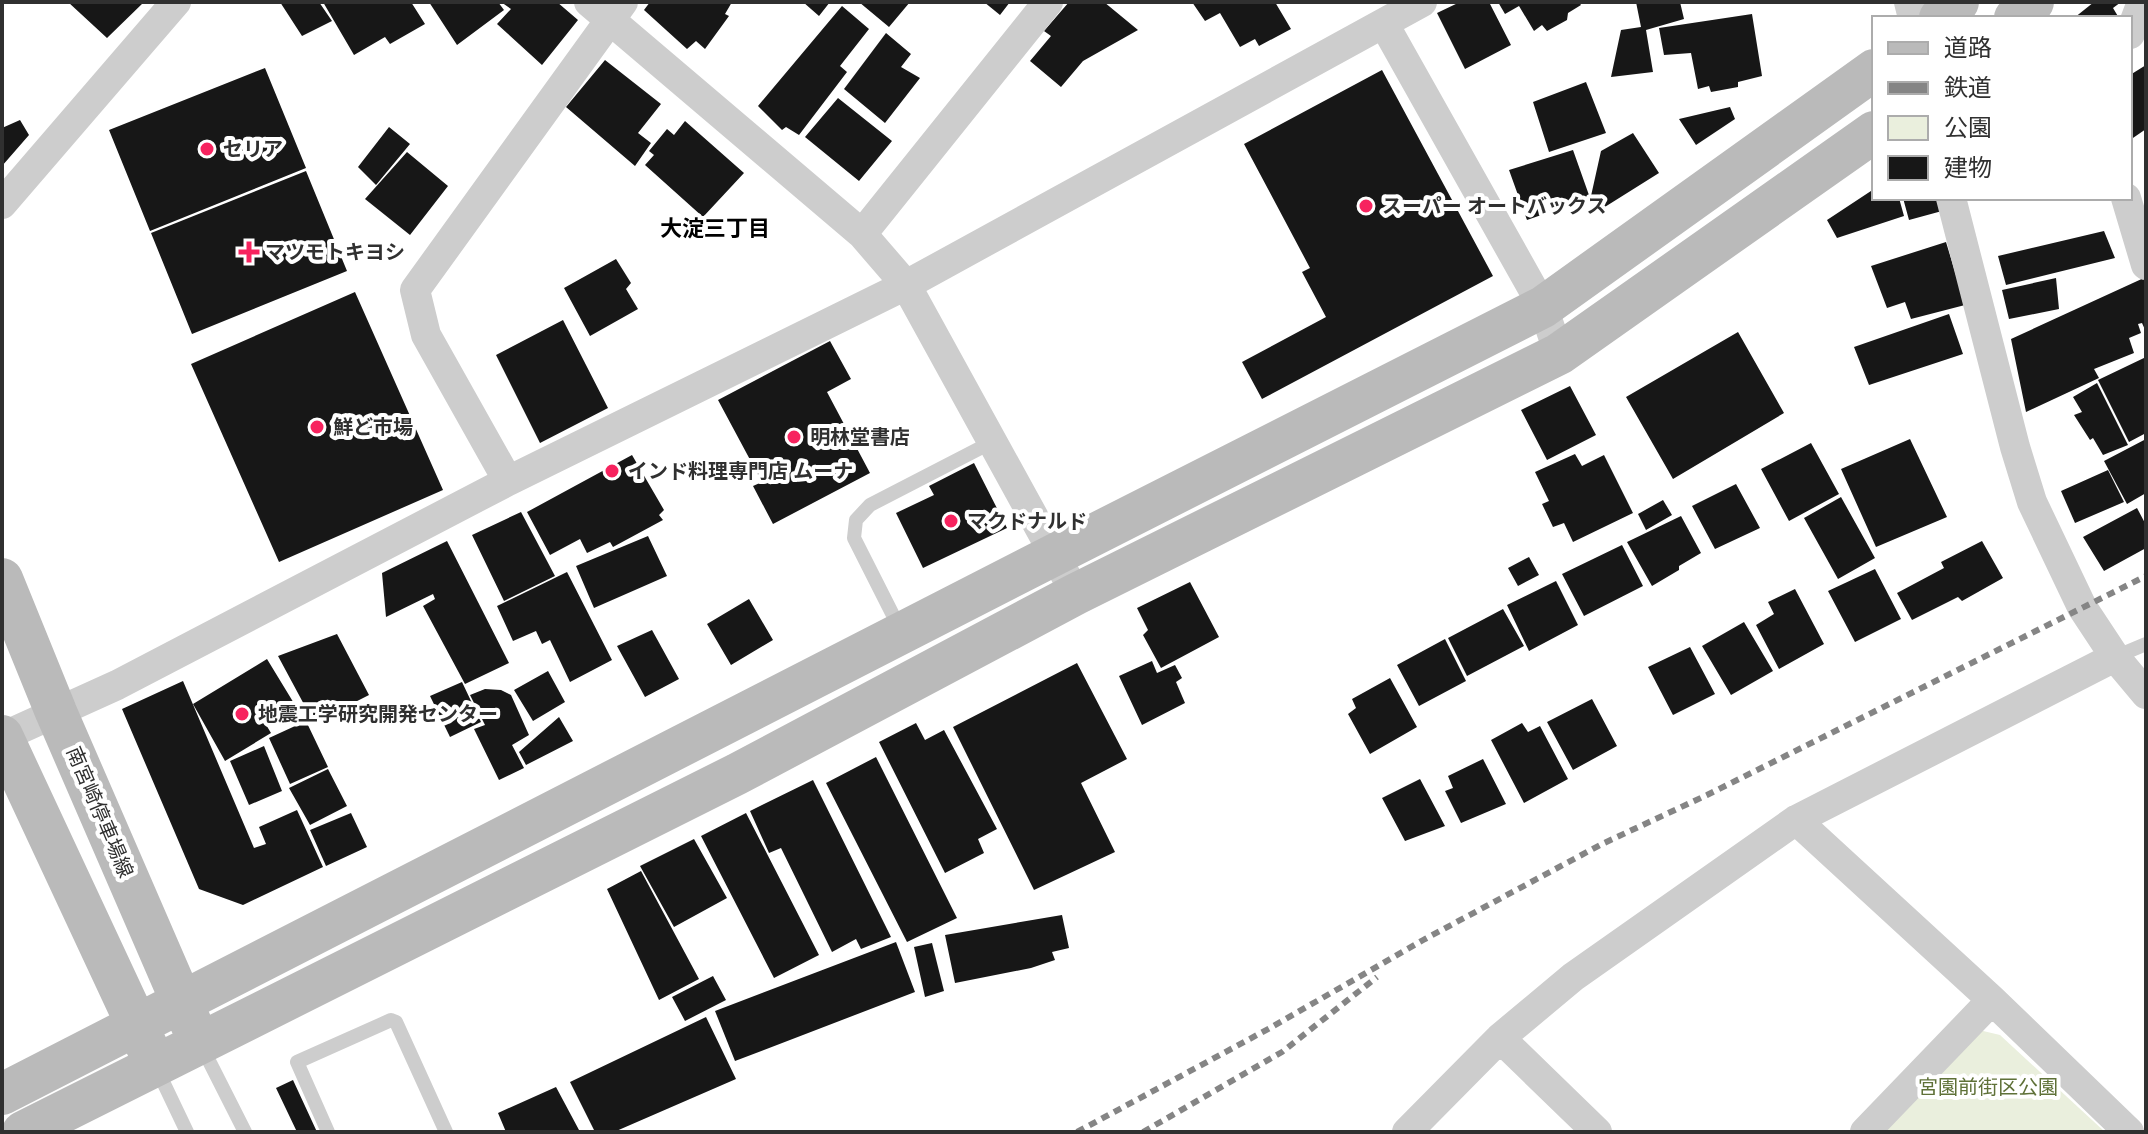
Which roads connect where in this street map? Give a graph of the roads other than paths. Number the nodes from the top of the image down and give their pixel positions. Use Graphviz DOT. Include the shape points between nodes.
graph roads {
  1 [pos="176,2"];
  2 [pos="1048,2"];
  3 [pos="1422,2"];
  4 [pos="1958,2"];
  5 [pos="2033,2"];
  6 [pos="2142,2"];
  7 [pos="607,8"];
  8 [pos="1942,16"];
  9 [pos="2017,16"];
  10 [pos="1384,24"];
  11 [pos="2132,29"];
  12 [pos="1872,71"];
  13 [pos="1872,133"];
  14 [pos="1952,200"];
  15 [pos="2127,200"];
  16 [pos="2,204"];
  17 [pos="862,234"];
  18 [pos="2146,265"];
  19 [pos="906,285"];
  20 [pos="1543,307"];
  21 [pos="1559,354"];
  22 [pos="992,442"];
  23 [pos="508,481"];
  24 [pos="1054,555"];
  25 [pos="2,579"];
  26 [pos="1076,594"];
  27 [pos="902,633"];
  28 [pos="2146,644"];
  29 [pos="2115,657"];
  30 [pos="2146,694"];
  31 [pos="56,712"];
  32 [pos="2,737"];
  33 [pos="1796,820"];
  34 [pos="1992,1000"];
  35 [pos="182,1002"];
  36 [pos="137,1026"];
  37 [pos="1500,1038"];
  38 [pos="200,1043"];
  39 [pos="156,1067"];
  40 [pos="2,1094"];
  41 [pos="23,1132"];
  42 [pos="187,1132"];
  43 [pos="245,1132"];
  44 [pos="328,1132"];
  45 [pos="446,1132"];
  46 [pos="1407,1132"];
  47 [pos="1597,1132"];
  48 [pos="1865,1132"];
  49 [pos="2129,1132"];
  1 -- 16 [label="street"];
  2 -- 17 [label="street"];
  3 -- 10 [label="street"];
  4 -- 8 [label="street"];
  5 -- 9 [label="street"];
  6 -- 11 [label="street"];
  7 -- 17 [label="street"];
  7 -- 23 [label="street" via="415,290 426,335"];
  10 -- 19 [label="street"];
  10 -- 20 [label="street"];
  12 -- 20 [label="street"];
  13 -- 21 [label="street"];
  14 -- 29 [label="street" via="2032,502 2082,607"];
  15 -- 18 [label="street"];
  17 -- 19 [label="street"];
  19 -- 22 [label="street"];
  19 -- 23 [label="street"];
  20 -- 21 [label="street"];
  20 -- 24 [label="street"];
  21 -- 26 [label="street"];
  22 -- 24 [label="street"];
  22 -- 27 [label="lane" via="870,505 856,520 854,538"];
  23 -- 31 [label="street"];
  24 -- 26 [label="street"];
  24 -- 27 [label="street"];
  25 -- 31 [label="street, 南宮崎停車場線"];
  26 -- 38 [label="street" via="737,774"];
  27 -- 35 [label="street"];
  28 -- 29 [label="lane"];
  29 -- 30 [label="street"];
  29 -- 33 [label="street"];
  31 -- 32 [label="street"];
  31 -- 35 [label="street, 南宮崎停車場線"];
  32 -- 36 [label="street"];
  33 -- 34 [label="street"];
  33 -- 37 [label="street" via="1573,977"];
  34 -- 48 [label="street"];
  34 -- 49 [label="street"];
  35 -- 36 [label="street"];
  35 -- 38 [label="street, 南宮崎停車場線"];
  36 -- 39 [label="street"];
  36 -- 40 [label="street"];
  37 -- 46 [label="street"];
  37 -- 47 [label="street"];
  38 -- 39 [label="street"];
  38 -- 43 [label="lane"];
  39 -- 41 [label="street"];
  39 -- 42 [label="lane"];
  44 -- 45 [label="lane" via="297,1062 391,1020"];
}
